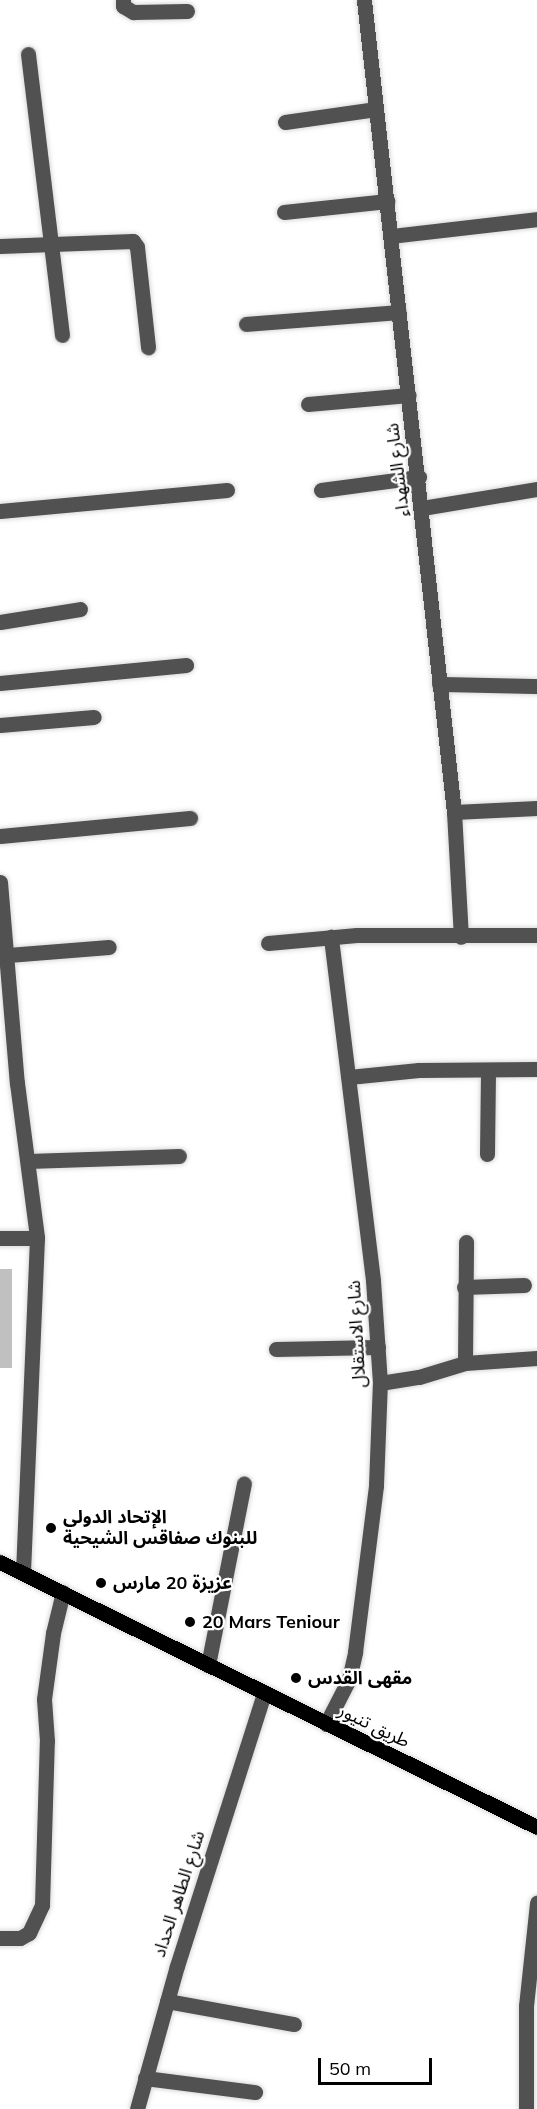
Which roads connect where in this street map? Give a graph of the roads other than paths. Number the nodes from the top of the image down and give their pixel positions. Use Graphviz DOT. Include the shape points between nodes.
graph roads {
  1 [pos="123,0"];
  2 [pos="364,0"];
  3 [pos="187,11"];
  4 [pos="27,54"];
  5 [pos="376,109"];
  6 [pos="285,122"];
  7 [pos="387,201"];
  8 [pos="284,212"];
  9 [pos="537,219"];
  10 [pos="391,236"];
  11 [pos="54,244"];
  12 [pos="0,246"];
  13 [pos="399,312"];
  14 [pos="246,324"];
  15 [pos="62,335"];
  16 [pos="148,347"];
  17 [pos="409,395"];
  18 [pos="308,404"];
  19 [pos="419,477"];
  20 [pos="537,489"];
  21 [pos="227,490"];
  22 [pos="321,490"];
  23 [pos="422,508"];
  24 [pos="0,511"];
  25 [pos="80,609"];
  26 [pos="0,622"];
  27 [pos="186,665"];
  28 [pos="0,683"];
  29 [pos="439,684"];
  30 [pos="537,686"];
  31 [pos="94,717"];
  32 [pos="0,725"];
  33 [pos="537,808"];
  34 [pos="454,812"];
  35 [pos="190,818"];
  36 [pos="0,836"];
  37 [pos="0,882"];
  38 [pos="2,927"];
  39 [pos="537,935"];
  40 [pos="330,937"];
  41 [pos="460,937"];
  42 [pos="268,943"];
  43 [pos="110,947"];
  44 [pos="8,955"];
  45 [pos="5,987"];
  46 [pos="537,1069"];
  47 [pos="488,1070"];
  48 [pos="349,1077"];
  49 [pos="487,1154"];
  50 [pos="179,1156"];
  51 [pos="28,1161"];
  52 [pos="0,1238"];
  53 [pos="37,1238"];
  54 [pos="466,1242"];
  55 [pos="524,1286"];
  56 [pos="464,1287"];
  57 [pos="378,1347"];
  58 [pos="276,1348"];
  59 [pos="537,1358"];
  60 [pos="465,1363"];
  61 [pos="380,1383"];
  62 [pos="244,1484"];
  63 [pos="0,1562"];
  64 [pos="23,1572"];
  65 [pos="63,1592"];
  66 [pos="208,1665"];
  67 [pos="264,1693"];
  68 [pos="326,1724"];
  69 [pos="537,1827"];
  70 [pos="537,1903"];
  71 [pos="0,1938"];
  72 [pos="167,2001"];
  73 [pos="294,2024"];
  74 [pos="145,2078"];
  75 [pos="255,2092"];
  76 [pos="137,2109"];
  77 [pos="526,2109"];
  1 -- 3 [label="street" via="123,6 133,12"];
  2 -- 5 [label="street, شارع الشهداء"];
  4 -- 11 [label="street"];
  5 -- 6 [label="street"];
  5 -- 7 [label="street, شارع الشهداء"];
  7 -- 8 [label="street"];
  7 -- 10 [label="street, شارع الشهداء"];
  9 -- 10 [label="street"];
  10 -- 13 [label="street, شارع الشهداء"];
  11 -- 12 [label="street"];
  11 -- 15 [label="street"];
  11 -- 16 [label="street" via="133,241 137,247"];
  13 -- 14 [label="street"];
  13 -- 17 [label="street, شارع الشهداء"];
  17 -- 18 [label="street"];
  17 -- 19 [label="street, شارع الشهداء"];
  19 -- 22 [label="street"];
  19 -- 23 [label="street, شارع الشهداء"];
  20 -- 23 [label="street"];
  21 -- 24 [label="street"];
  23 -- 29 [label="street, شارع الشهداء"];
  25 -- 26 [label="street"];
  27 -- 28 [label="street"];
  29 -- 30 [label="street"];
  29 -- 34 [label="street, شارع الشهداء"];
  31 -- 32 [label="street"];
  33 -- 34 [label="street"];
  34 -- 41 [label="street, شارع الشهداء"];
  35 -- 36 [label="street"];
  37 -- 38 [label="street"];
  38 -- 44 [label="street"];
  39 -- 41 [label="street"];
  40 -- 41 [label="street"];
  40 -- 42 [label="street"];
  40 -- 48 [label="street, شارع الاستقلال"];
  43 -- 44 [label="street"];
  44 -- 45 [label="street"];
  45 -- 51 [label="street"];
  46 -- 47 [label="street"];
  47 -- 48 [label="street" via="419,1070"];
  47 -- 49 [label="street"];
  48 -- 57 [label="street, شارع الاستقلال" via="374,1280"];
  50 -- 51 [label="street"];
  51 -- 53 [label="street"];
  52 -- 53 [label="street"];
  53 -- 64 [label="street"];
  54 -- 56 [label="street"];
  55 -- 56 [label="street"];
  56 -- 60 [label="street"];
  57 -- 58 [label="street"];
  57 -- 61 [label="street, شارع الاستقلال"];
  59 -- 60 [label="street"];
  60 -- 61 [label="street" via="419,1377"];
  61 -- 68 [label="street, شارع الاستقلال" via="376,1485 355,1652 349,1679"];
  62 -- 66 [label="street"];
  63 -- 64 [label="main road, طريق تنيور"];
  64 -- 65 [label="main road, طريق تنيور"];
  65 -- 66 [label="main road, طريق تنيور"];
  65 -- 71 [label="street" via="44,1699 47,1741 42,1905 29,1932 20,1938"];
  66 -- 67 [label="main road, طريق تنيور"];
  67 -- 68 [label="main road, طريق تنيور"];
  67 -- 72 [label="street, شارع الطاهر الحداد"];
  68 -- 69 [label="main road, طريق تنيور"];
  70 -- 77 [label="street" via="526,2006"];
  72 -- 73 [label="street"];
  72 -- 74 [label="street, شارع الطاهر الحداد"];
  74 -- 75 [label="street"];
  74 -- 76 [label="street, شارع الطاهر الحداد"];
}
